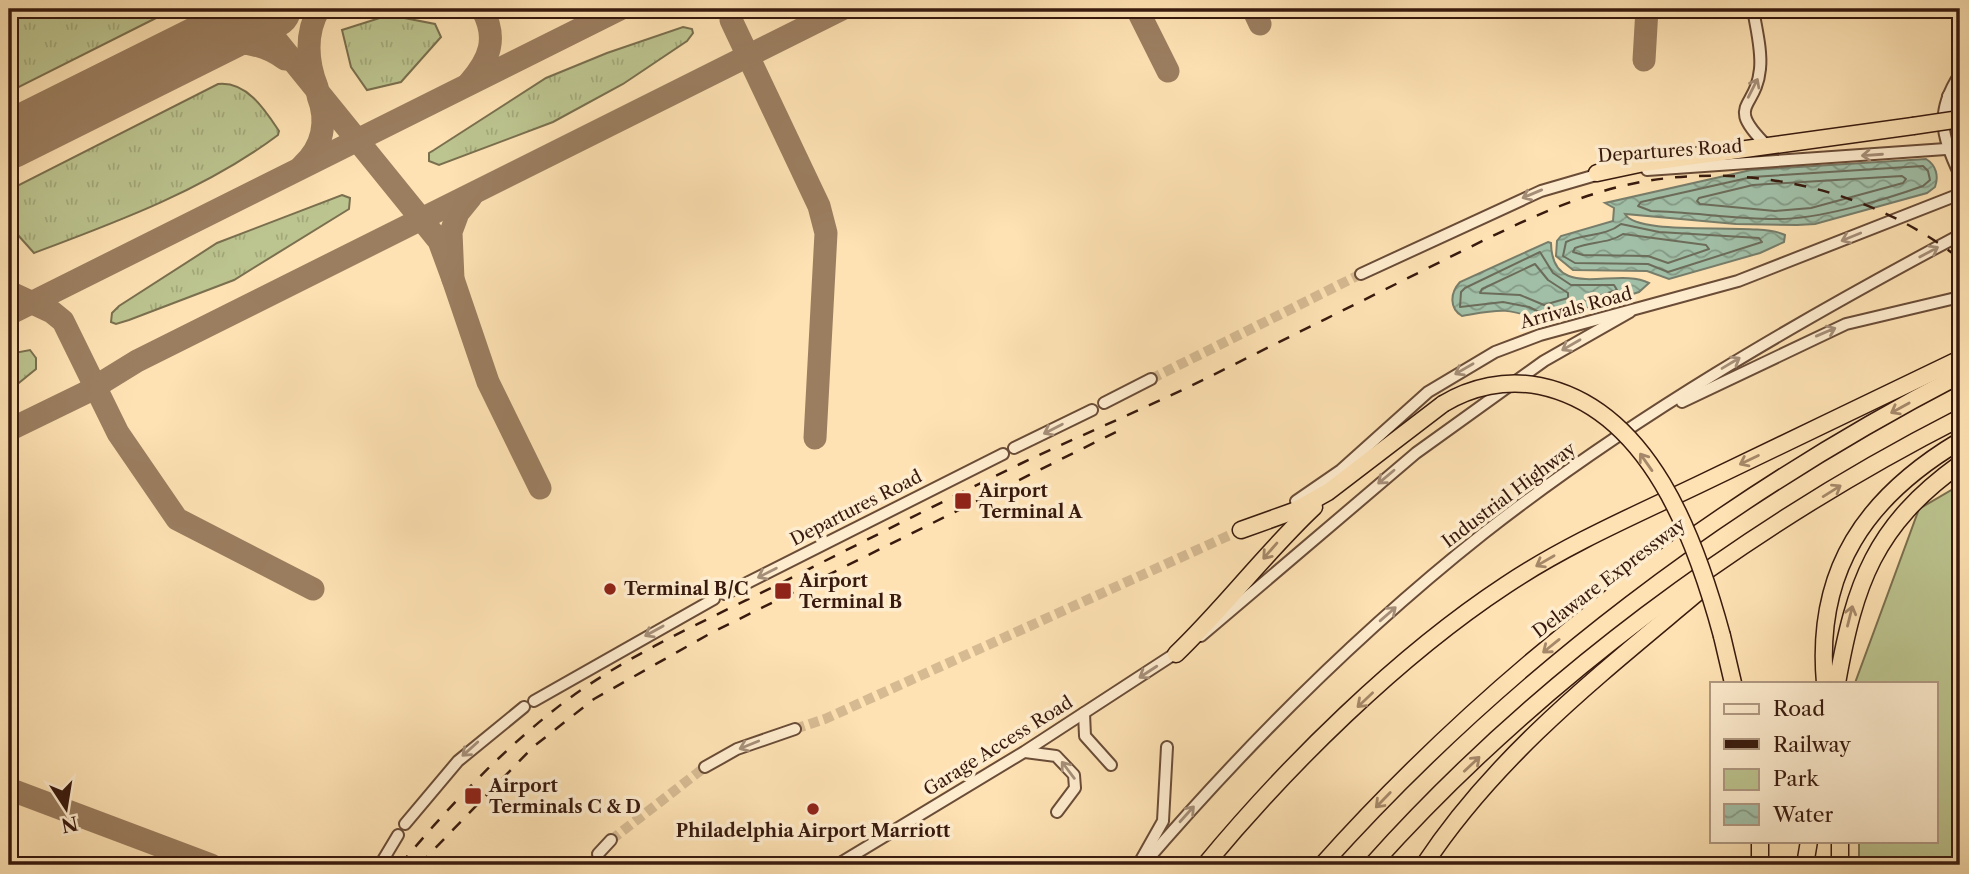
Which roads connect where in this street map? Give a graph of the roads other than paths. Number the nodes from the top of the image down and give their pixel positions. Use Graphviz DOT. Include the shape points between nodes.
graph roads {
  1 [pos="1754,9"];
  2 [pos="1960,74"];
  3 [pos="1948,96"];
  4 [pos="1960,119"];
  5 [pos="1960,127"];
  6 [pos="1767,146"];
  7 [pos="1954,149"];
  8 [pos="1597,173"];
  9 [pos="1960,175"];
  10 [pos="1960,194"];
  11 [pos="1960,235"];
  12 [pos="1361,274"];
  13 [pos="1960,297"];
  14 [pos="1630,312"];
  15 [pos="1960,359"];
  16 [pos="1960,375"];
  17 [pos="1151,379"];
  18 [pos="1104,403"];
  19 [pos="1092,410"];
  20 [pos="1960,418"];
  21 [pos="1633,427"];
  22 [pos="1960,441"];
  23 [pos="1960,464"];
  24 [pos="1336,486"];
  25 [pos="1774,528"];
  26 [pos="1241,530"];
  27 [pos="725,594"];
  28 [pos="714,599"];
  29 [pos="1176,653"];
  30 [pos="1733,682"];
  31 [pos="1825,682"];
  32 [pos="1837,682"];
  33 [pos="1084,713"];
  34 [pos="796,729"];
  35 [pos="1167,747"];
  36 [pos="1024,752"];
  37 [pos="1111,765"];
  38 [pos="705,767"];
  39 [pos="1056,812"];
  40 [pos="405,824"];
  41 [pos="398,835"];
  42 [pos="611,840"];
  43 [pos="1757,842"];
  44 [pos="1757,842"];
  45 [pos="1809,842"];
  46 [pos="1840,842"];
  47 [pos="598,854"];
  48 [pos="847,862"];
  49 [pos="380,865"];
  50 [pos="837,865"];
  51 [pos="1141,865"];
  52 [pos="1205,865"];
  53 [pos="1322,865"];
  54 [pos="1372,865"];
  55 [pos="1424,865"];
  56 [pos="1755,865"];
  57 [pos="1760,865"];
  58 [pos="1805,865"];
  59 [pos="1840,865"];
  6 -- 1 [label="street, one-way" via="1749,127 1744,114 1760,70"];
  2 -- 3 [label="street"];
  3 -- 5 [label="street"];
  3 -- 7 [label="street" via="1943,118"];
  4 -- 6 [label="highway, bridge"];
  6 -- 8 [label="highway"];
  7 -- 8 [label="street, Departures Road, one-way"];
  7 -- 9 [label="street"];
  8 -- 12 [label="street, Departures Road, one-way" via="1534,194"];
  10 -- 14 [label="street, Arrivals Road, one-way" via="1746,278"];
  21 -- 11 [label="street, Industrial Highway, one-way" via="1759,346"];
  21 -- 13 [label="street, one-way" via="1834,329"];
  14 -- 26 [label="street, Arrivals Road, one-way" via="1540,335 1487,356 1420,398 1326,482"];
  14 -- 29 [label="street, Garage Access Road, one-way" via="1544,361 1416,453 1217,624"];
  15 -- 52 [label="highway, one-way" via="1600,531 1505,586 1433,641 1343,720"];
  16 -- 53 [label="highway, Delaware Expressway, one-way" via="1768,487 1606,601 1440,743"];
  17 -- 18 [label="street"];
  19 -- 27 [label="street, Departures Road, one-way"];
  25 -- 20 [label="highway, one-way"];
  51 -- 21 [label="street, Industrial Highway, one-way" via="1267,729 1368,631 1502,520"];
  22 -- 31 [label="highway" via="1898,483 1850,544 1827,610"];
  32 -- 23 [label="highway, one-way" via="1855,599 1877,550 1906,512"];
  24 -- 26 [label="highway" via="1294,511"];
  24 -- 29 [label="highway, one-way"];
  30 -- 24 [label="highway, one-way, bridge" via="1700,564 1673,505 1646,461 1612,422 1573,397 1534,385 1483,387 1443,404"];
  54 -- 25 [label="highway, one-way" via="1458,776 1562,684 1692,583"];
  25 -- 55 [label="highway" via="1553,715 1469,804"];
  28 -- 40 [label="street, one-way" via="529,704 458,761"];
  29 -- 33 [label="street, Garage Access Road, one-way"];
  33 -- 36 [label="street, Garage Access Road"];
  33 -- 37 [label="street" via="1085,736"];
  34 -- 38 [label="street, one-way"];
  35 -- 51 [label="street" via="1162,826"];
  39 -- 36 [label="street, one-way" via="1075,788 1073,772 1051,754"];
  36 -- 48 [label="street, Garage Access Road"];
  41 -- 49 [label="street"];
  42 -- 47 [label="street"];
  43 -- 56 [label="highway"];
  44 -- 57 [label="highway"];
  45 -- 58 [label="highway"];
  46 -- 59 [label="highway"];
  48 -- 50 [label="street, Garage Access Road"];
}
